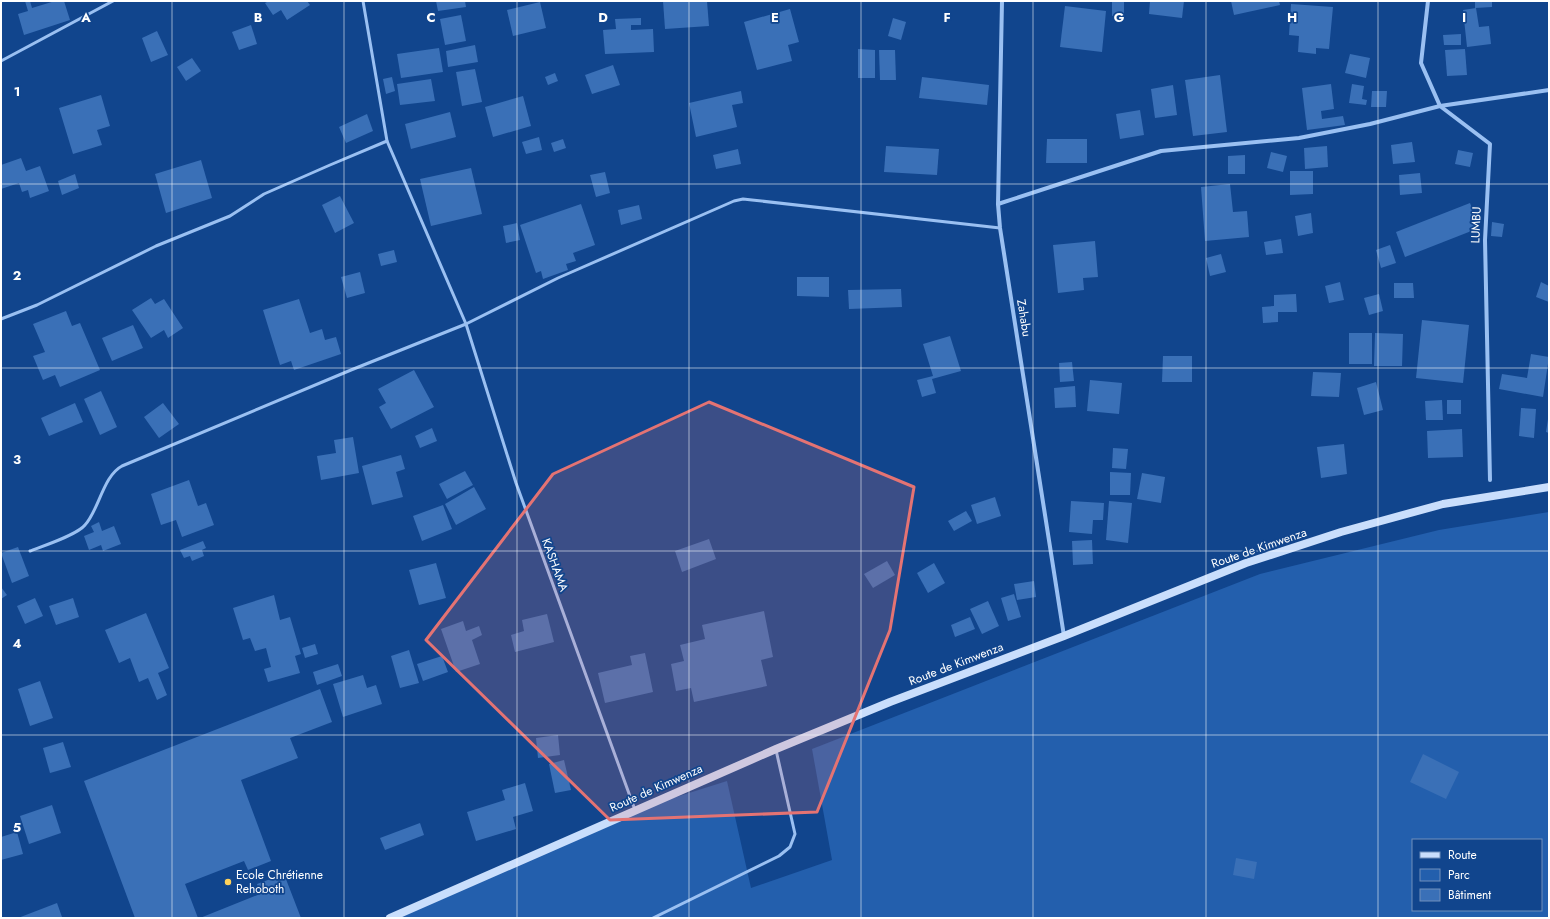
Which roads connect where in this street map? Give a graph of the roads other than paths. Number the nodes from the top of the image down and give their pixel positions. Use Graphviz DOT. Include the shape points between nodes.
graph roads {
  1 [pos="114,1"];
  2 [pos="363,1"];
  3 [pos="1002,1"];
  4 [pos="1428,1"];
  5 [pos="1,61"];
  6 [pos="1549,90"];
  7 [pos="1440,106"];
  8 [pos="387,141"];
  9 [pos="998,204"];
  10 [pos="1000,228"];
  11 [pos="1,319"];
  12 [pos="466,324"];
  13 [pos="1490,480"];
  14 [pos="1549,487"];
  15 [pos="30,551"];
  16 [pos="1064,636"];
  17 [pos="776,749"];
  18 [pos="635,810"];
  19 [pos="390,918"];
  20 [pos="653,918"];
  1 -- 5 [label="lane"];
  2 -- 8 [label="lane, KASHAMA"];
  3 -- 9 [label="street, Zahabu"];
  4 -- 7 [label="street" via="1422,63"];
  6 -- 7 [label="street"];
  7 -- 9 [label="street" via="1370,124 1299,138 1161,151"];
  7 -- 13 [label="street, LUMBU" via="1490,144 1485,240"];
  8 -- 11 [label="lane" via="264,194 230,216 156,246 37,305"];
  8 -- 12 [label="lane, KASHAMA"];
  9 -- 10 [label="street, Zahabu"];
  10 -- 12 [label="lane" via="743,199 558,278"];
  10 -- 16 [label="street, Zahabu"];
  12 -- 15 [label="lane" via="118,468 111,476 89,520 81,529"];
  12 -- 18 [label="lane, KASHAMA" via="516,483"];
  14 -- 16 [label="street, Route de Kimwenza" via="1443,504 1341,532 1246,563"];
  16 -- 17 [label="street, Route de Kimwenza" via="890,702"];
  17 -- 18 [label="street, Route de Kimwenza"];
  17 -- 20 [label="lane" via="795,834 790,847 779,856"];
  18 -- 19 [label="street, Route de Kimwenza"];
}
